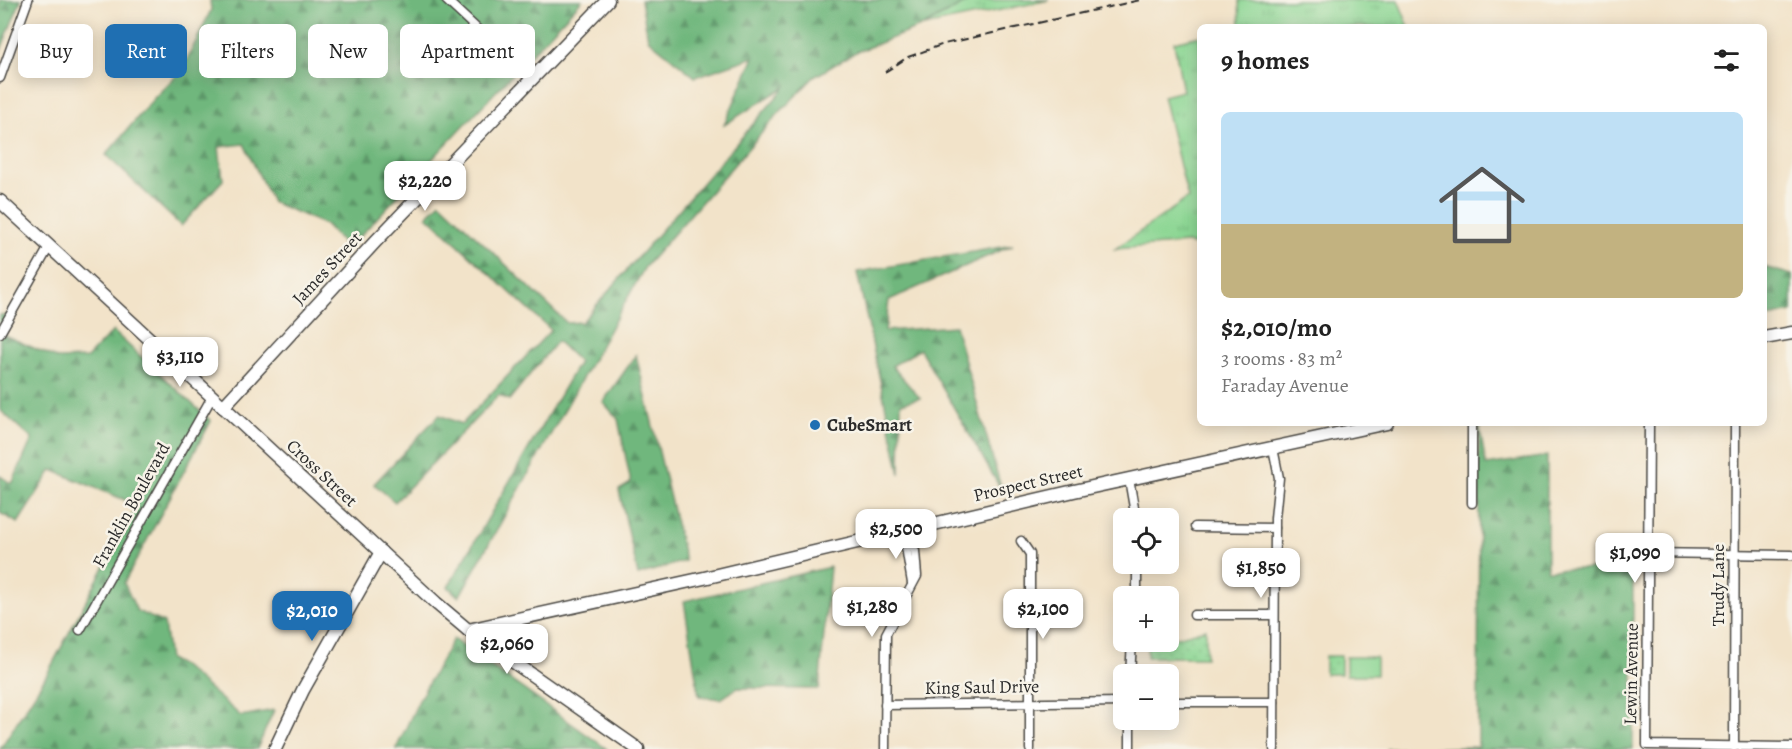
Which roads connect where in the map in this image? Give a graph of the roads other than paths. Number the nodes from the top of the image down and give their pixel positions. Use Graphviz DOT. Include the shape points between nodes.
graph roads {
  1 [pos="28,0"];
  2 [pos="446,0"];
  3 [pos="608,0"];
  4 [pos="0,78"];
  5 [pos="531,79"];
  6 [pos="0,201"];
  7 [pos="49,247"];
  8 [pos="0,333"];
  9 [pos="1792,333"];
  10 [pos="1767,337"];
  11 [pos="212,397"];
  12 [pos="223,407"];
  13 [pos="1361,426"];
  14 [pos="1472,426"];
  15 [pos="1649,426"];
  16 [pos="1735,426"];
  17 [pos="1273,448"];
  18 [pos="1129,479"];
  19 [pos="1472,503"];
  20 [pos="1134,508"];
  21 [pos="1195,527"];
  22 [pos="1275,528"];
  23 [pos="906,534"];
  24 [pos="1021,542"];
  25 [pos="381,552"];
  26 [pos="1649,553"];
  27 [pos="1735,554"];
  28 [pos="1792,555"];
  29 [pos="1194,615"];
  30 [pos="1274,615"];
  31 [pos="80,630"];
  32 [pos="468,630"];
  33 [pos="1030,702"];
  34 [pos="1113,702"];
  35 [pos="1179,702"];
  36 [pos="1274,702"];
  37 [pos="885,705"];
  38 [pos="1130,730"];
  39 [pos="1734,747"];
  40 [pos="1792,747"];
  41 [pos="275,749"];
  42 [pos="638,749"];
  43 [pos="885,749"];
  44 [pos="1030,749"];
  45 [pos="1130,749"];
  46 [pos="1274,749"];
  1 -- 4 [label="street"];
  2 -- 5 [label="street"];
  3 -- 5 [label="street, James Street"];
  5 -- 12 [label="street, James Street"];
  6 -- 7 [label="street, Cross Street"];
  7 -- 8 [label="street"];
  7 -- 11 [label="street, Cross Street"];
  9 -- 10 [label="street"];
  11 -- 12 [label="street, Cross Street"];
  11 -- 31 [label="street, Franklin Boulevard"];
  12 -- 25 [label="street, Cross Street"];
  13 -- 17 [label="street, Prospect Street"];
  14 -- 19 [label="street"];
  15 -- 26 [label="street, Lewin Avenue"];
  16 -- 27 [label="street, Trudy Lane"];
  17 -- 18 [label="street, Prospect Street"];
  17 -- 22 [label="street" via="1279,478"];
  18 -- 20 [label="street"];
  18 -- 23 [label="street, Prospect Street"];
  21 -- 22 [label="street"];
  22 -- 30 [label="street"];
  23 -- 32 [label="street, Prospect Street"];
  23 -- 37 [label="street" via="915,551 917,576 886,634"];
  24 -- 33 [label="street" via="1030,554"];
  25 -- 32 [label="street, Cross Street"];
  25 -- 41 [label="street" via="308,681"];
  26 -- 27 [label="street"];
  26 -- 39 [label="street, Lewin Avenue" via="1647,745"];
  27 -- 28 [label="street"];
  27 -- 39 [label="street, Trudy Lane"];
  29 -- 30 [label="street"];
  30 -- 36 [label="street"];
  32 -- 42 [label="street, Cross Street"];
  33 -- 34 [label="street, King Saul Drive"];
  33 -- 37 [label="street, King Saul Drive"];
  33 -- 44 [label="street"];
  35 -- 36 [label="street"];
  36 -- 46 [label="street"];
  37 -- 43 [label="street"];
  38 -- 45 [label="street"];
  39 -- 40 [label="street"];
}
